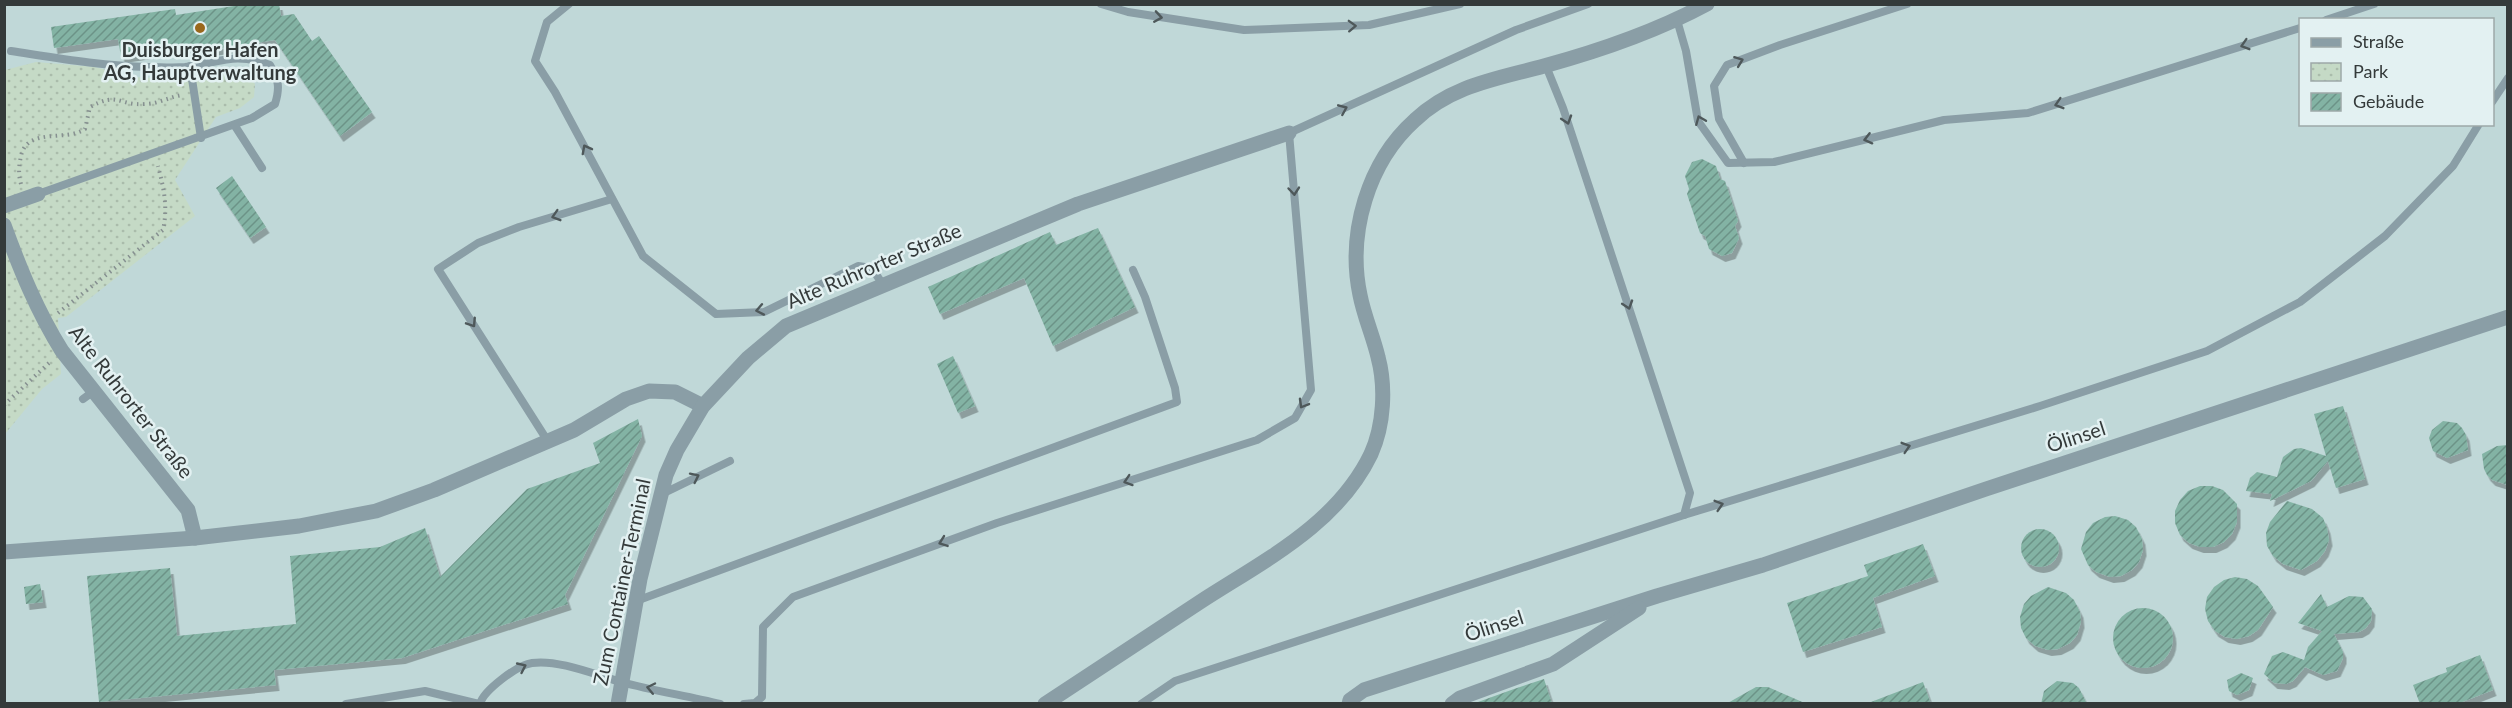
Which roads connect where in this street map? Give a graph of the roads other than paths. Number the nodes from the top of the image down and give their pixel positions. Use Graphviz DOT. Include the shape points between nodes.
graph roads {
  1 [pos="569,4"];
  2 [pos="1101,4"];
  3 [pos="1588,4"];
  4 [pos="1707,4"];
  5 [pos="1907,4"];
  6 [pos="2374,4"];
  7 [pos="1458,5"];
  8 [pos="2332,18"];
  9 [pos="1677,20"];
  10 [pos="2299,29"];
  11 [pos="11,51"];
  12 [pos="190,66"];
  13 [pos="1546,66"];
  14 [pos="2508,78"];
  15 [pos="2494,100"];
  16 [pos="235,126"];
  17 [pos="2478,126"];
  18 [pos="1289,133"];
  19 [pos="201,138"];
  20 [pos="1744,163"];
  21 [pos="262,168"];
  22 [pos="33,196"];
  23 [pos="612,199"];
  24 [pos="4,206"];
  25 [pos="4,225"];
  26 [pos="1133,270"];
  27 [pos="883,285"];
  28 [pos="2508,317"];
  29 [pos="703,406"];
  30 [pos="547,440"];
  31 [pos="729,461"];
  32 [pos="661,494"];
  33 [pos="1684,515"];
  34 [pos="195,538"];
  35 [pos="4,552"];
  36 [pos="1657,596"];
  37 [pos="636,601"];
  38 [pos="622,682"];
  39 [pos="479,703"];
  40 [pos="346,704"];
  41 [pos="618,704"];
  42 [pos="720,704"];
  43 [pos="744,704"];
  44 [pos="1045,704"];
  45 [pos="1141,704"];
  46 [pos="1350,704"];
  47 [pos="1452,704"];
  23 -- 1 [label="lane, one-way" via="535,61 547,22"];
  2 -- 7 [label="lane, one-way" via="1128,12 1244,30 1369,25"];
  18 -- 3 [label="lane, one-way" via="1515,30"];
  4 -- 9 [label="street"];
  20 -- 5 [label="lane, one-way" via="1719,119 1714,86 1727,65"];
  6 -- 8 [label="lane"];
  9 -- 13 [label="street"];
  20 -- 9 [label="lane, one-way" via="1728,164 1698,121"];
  10 -- 20 [label="lane, one-way" via="2028,113 1944,120 1774,162"];
  11 -- 12 [label="lane" via="92,63"];
  12 -- 16 [label="lane" via="230,57 270,65 279,83 275,104"];
  12 -- 19 [label="lane"];
  13 -- 33 [label="lane, one-way" via="1690,493"];
  13 -- 44 [label="street" via="1473,84 1450,94 1400,135 1373,178 1359,228 1356,276 1381,371 1380,421 1371,454 1335,507 1287,545"];
  14 -- 15 [label="lane"];
  16 -- 19 [label="lane"];
  16 -- 21 [label="lane"];
  33 -- 17 [label="lane, one-way" via="2207,351 2300,302 2385,236 2453,166"];
  18 -- 27 [label="street, Alte Ruhrorter Straße" via="1078,204"];
  18 -- 43 [label="lane, one-way" via="1311,390 1295,418 1257,440 998,523 794,597 763,627 762,697 755,703"];
  19 -- 22 [label="lane"];
  22 -- 24 [label="street"];
  27 -- 23 [label="lane, one-way" via="872,268 858,266 764,312 716,314 643,256"];
  23 -- 30 [label="lane, one-way" via="478,243 438,269"];
  25 -- 34 [label="street, Alte Ruhrorter Straße" via="45,324 88,395 188,510"];
  26 -- 37 [label="lane" via="1177,402"];
  27 -- 29 [label="street, Alte Ruhrorter Straße" via="786,326 748,358"];
  28 -- 36 [label="street, Ölinsel" via="1763,565"];
  29 -- 30 [label="street" via="675,392 649,391"];
  29 -- 32 [label="street, Zum Container-Terminal" via="677,450"];
  30 -- 34 [label="street" via="376,511 299,526"];
  32 -- 31 [label="lane, one-way"];
  32 -- 37 [label="street, Zum Container-Terminal"];
  33 -- 45 [label="lane" via="1175,681"];
  34 -- 35 [label="street"];
  36 -- 46 [label="street, Ölinsel" via="1364,690"];
  36 -- 47 [label="street, Ölinsel" via="1553,664"];
  37 -- 38 [label="street, Zum Container-Terminal"];
  39 -- 38 [label="lane, one-way" via="495,684 533,662 579,669"];
  38 -- 41 [label="street, Zum Container-Terminal"];
  42 -- 38 [label="lane, one-way"];
  39 -- 40 [label="lane" via="425,691"];
}
